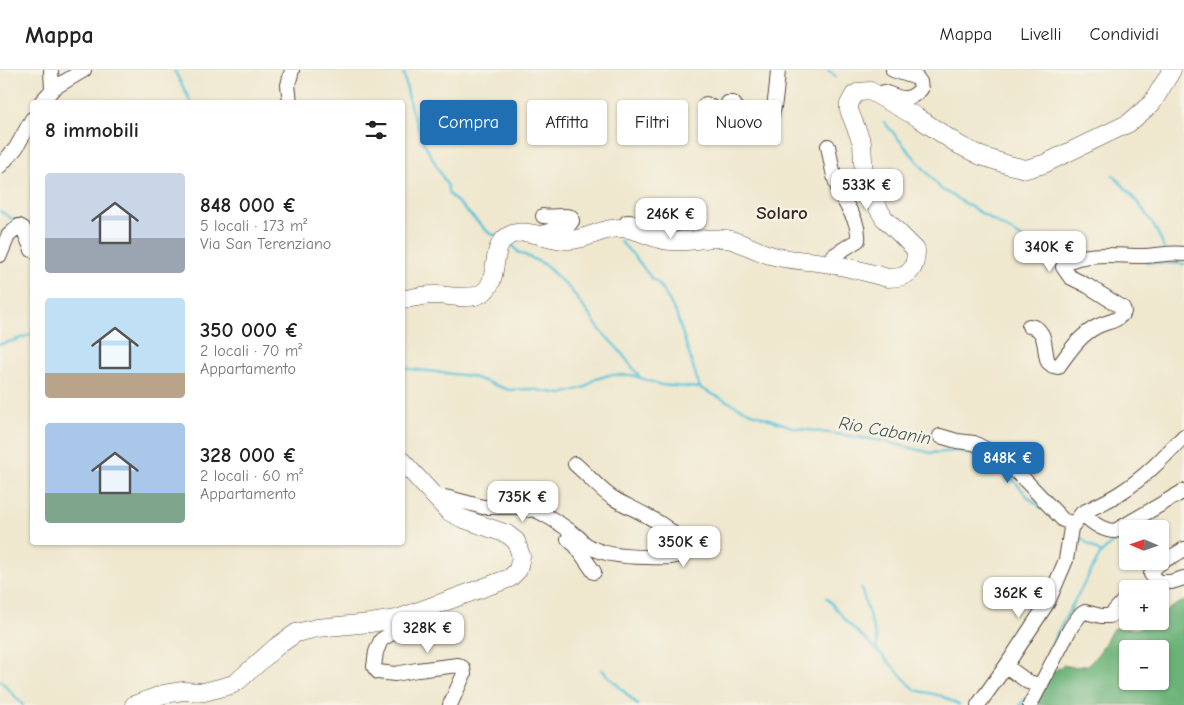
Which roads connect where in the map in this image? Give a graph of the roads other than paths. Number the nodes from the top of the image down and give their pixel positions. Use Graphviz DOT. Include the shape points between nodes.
graph roads {
  1 [pos="51,70"];
  2 [pos="84,70"];
  3 [pos="292,70"];
  4 [pos="778,70"];
  5 [pos="893,70"];
  6 [pos="1172,70"];
  7 [pos="52,90"];
  8 [pos="872,93"];
  9 [pos="43,100"];
  10 [pos="290,100"];
  11 [pos="774,100"];
  12 [pos="30,123"];
  13 [pos="828,146"];
  14 [pos="0,166"];
  15 [pos="687,212"];
  16 [pos="543,216"];
  17 [pos="619,228"];
  18 [pos="539,236"];
  19 [pos="30,245"];
  20 [pos="1184,254"];
  21 [pos="0,255"];
  22 [pos="830,264"];
  23 [pos="405,299"];
  24 [pos="1029,326"];
  25 [pos="940,436"];
  26 [pos="1184,436"];
  27 [pos="405,464"];
  28 [pos="575,464"];
  29 [pos="1184,491"];
  30 [pos="437,500"];
  31 [pos="520,507"];
  32 [pos="1078,518"];
  33 [pos="1184,549"];
  34 [pos="594,572"];
  35 [pos="1184,578"];
  36 [pos="1119,606"];
  37 [pos="426,608"];
  38 [pos="1006,666"];
  39 [pos="1041,685"];
  40 [pos="162,699"];
  41 [pos="134,705"];
  42 [pos="450,705"];
  43 [pos="978,705"];
  44 [pos="1030,705"];
  1 -- 7 [label="street"];
  2 -- 7 [label="street"];
  3 -- 10 [label="street" via="288,85"];
  4 -- 11 [label="street"];
  5 -- 8 [label="street" via="917,78 921,90 911,98 881,91"];
  6 -- 8 [label="main road" via="1152,103 1129,123 1044,164 1026,168 980,156"];
  7 -- 9 [label="street"];
  8 -- 22 [label="main road" via="859,92 849,104 862,143 864,179 884,218 916,250 916,260 911,271 898,278"];
  12 -- 14 [label="street" via="16,148"];
  13 -- 22 [label="street" via="837,186 854,215 859,232 858,240 832,256"];
  15 -- 17 [label="street" via="685,220 676,225 661,228 623,222"];
  16 -- 18 [label="street" via="568,216 572,221"];
  17 -- 18 [label="main road" via="576,240"];
  17 -- 22 [label="main road" via="670,241 728,239 770,256"];
  18 -- 23 [label="main road" via="519,232 509,235 497,252 488,289 478,295"];
  19 -- 21 [label="street" via="19,226 8,236"];
  20 -- 24 [label="street" via="1092,256 1065,263 1063,267 1070,277 1123,308 1124,312 1119,319 1097,326 1082,337 1058,367 1048,362 1040,330"];
  25 -- 32 [label="street" via="974,443 997,455 1063,520"];
  26 -- 32 [label="street" via="1138,481"];
  27 -- 30 [label="main road"];
  28 -- 31 [label="street" via="611,497 671,531 682,544 682,554 624,557 611,554 587,546 578,536 535,509"];
  29 -- 32 [label="street" via="1115,531"];
  30 -- 31 [label="street" via="444,497 483,507"];
  30 -- 37 [label="main road" via="460,518 507,534 516,542 521,556 518,570 510,578"];
  31 -- 34 [label="street" via="532,512 576,546"];
  32 -- 38 [label="street" via="1071,528 1066,560 1048,602"];
  33 -- 35 [label="street" via="1154,568 1152,574 1157,582"];
  36 -- 39 [label="street" via="1110,616 1085,612 1080,615"];
  37 -- 40 [label="main road" via="370,624 296,633 230,685 204,692 183,691"];
  37 -- 42 [label="street" via="420,616 381,640 374,666 378,672 395,674 458,665 464,674"];
  38 -- 39 [label="street" via="1028,682"];
  38 -- 43 [label="street"];
  39 -- 44 [label="street"];
  40 -- 41 [label="main road"];
}
